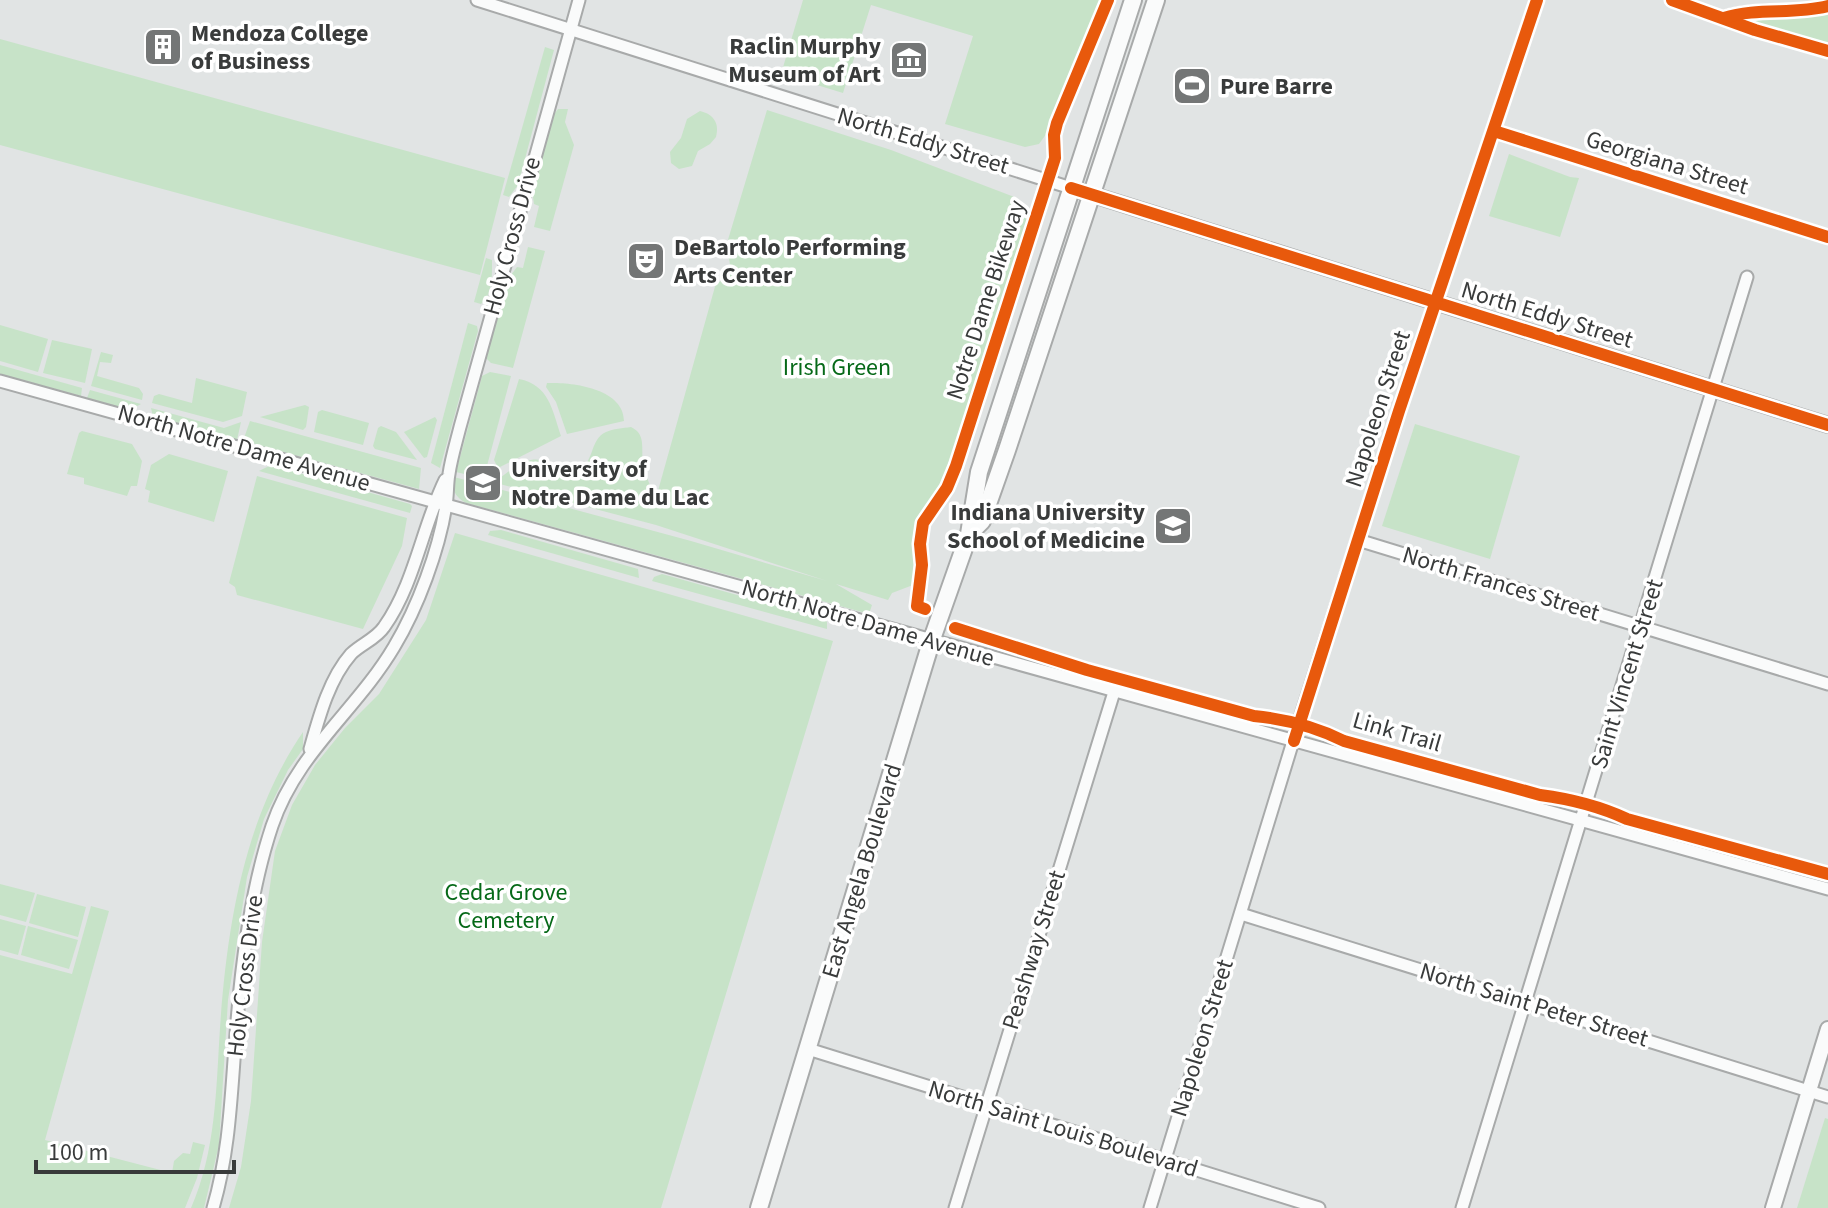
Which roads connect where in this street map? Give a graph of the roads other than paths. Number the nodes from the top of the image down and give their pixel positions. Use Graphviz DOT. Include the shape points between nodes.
graph roads {
  1 [pos="477,0"];
  2 [pos="579,0"];
  3 [pos="1133,0"];
  4 [pos="1156,0"];
  5 [pos="1537,0"];
  6 [pos="1672,0"];
  7 [pos="1828,6"];
  8 [pos="1724,18"];
  9 [pos="569,29"];
  10 [pos="1828,51"];
  11 [pos="1494,131"];
  12 [pos="1071,188"];
  13 [pos="1092,196"];
  14 [pos="1828,237"];
  15 [pos="1747,277"];
  16 [pos="1437,304"];
  17 [pos="0,381"];
  18 [pos="1713,390"];
  19 [pos="1828,425"];
  20 [pos="440,503"];
  21 [pos="969,534"];
  22 [pos="1358,540"];
  23 [pos="1642,627"];
  24 [pos="932,639"];
  25 [pos="1828,684"];
  26 [pos="1114,692"];
  27 [pos="326,701"];
  28 [pos="352,706"];
  29 [pos="1294,741"];
  30 [pos="309,753"];
  31 [pos="1581,820"];
  32 [pos="1828,889"];
  33 [pos="1241,914"];
  34 [pos="1525,1002"];
  35 [pos="1828,1029"];
  36 [pos="808,1049"];
  37 [pos="1809,1091"];
  38 [pos="1828,1097"];
  39 [pos="987,1105"];
  40 [pos="1165,1160"];
  41 [pos="213,1208"];
  42 [pos="759,1208"];
  43 [pos="955,1208"];
  44 [pos="1150,1208"];
  45 [pos="1319,1208"];
  46 [pos="1462,1208"];
  47 [pos="1773,1208"];
  1 -- 9 [label="street, North Eddy Street"];
  2 -- 9 [label="street, Holy Cross Drive"];
  3 -- 12 [label="main road, East Angela Boulevard"];
  4 -- 13 [label="main road, East Angela Boulevard"];
  5 -- 11 [label="street, Napoleon Street"];
  6 -- 8 [label="street"];
  7 -- 8 [label="street"];
  8 -- 10 [label="street"];
  9 -- 12 [label="street, North Eddy Street"];
  9 -- 20 [label="street, Holy Cross Drive"];
  11 -- 14 [label="street, Georgiana Street"];
  11 -- 16 [label="street, Napoleon Street"];
  12 -- 13 [label="street, North Eddy Street"];
  12 -- 21 [label="main road, East Angela Boulevard" via="979,472"];
  13 -- 16 [label="street, North Eddy Street"];
  13 -- 21 [label="main road, East Angela Boulevard" via="982,521"];
  15 -- 18 [label="street, Saint Vincent Street"];
  16 -- 18 [label="street, North Eddy Street"];
  16 -- 22 [label="street, Napoleon Street"];
  17 -- 20 [label="street, North Notre Dame Avenue"];
  18 -- 19 [label="street, North Eddy Street"];
  18 -- 23 [label="street, Saint Vincent Street"];
  20 -- 24 [label="street, North Notre Dame Avenue"];
  20 -- 27 [label="street, Holy Cross Drive" via="384,628 352,653"];
  20 -- 28 [label="street, Holy Cross Drive" via="426,576 411,616"];
  21 -- 24 [label="main road, East Angela Boulevard"];
  22 -- 23 [label="street, North Frances Street"];
  22 -- 29 [label="street, Napoleon Street"];
  23 -- 25 [label="street, North Frances Street"];
  23 -- 31 [label="street, Saint Vincent Street"];
  24 -- 26 [label="street, North Notre Dame Avenue"];
  24 -- 36 [label="main road, East Angela Boulevard"];
  26 -- 29 [label="street, North Notre Dame Avenue"];
  26 -- 39 [label="street, Peashway Street"];
  27 -- 28 [label="street"];
  27 -- 30 [label="street, Holy Cross Drive"];
  28 -- 30 [label="street, Holy Cross Drive"];
  29 -- 31 [label="street, North Notre Dame Avenue"];
  29 -- 33 [label="street, Napoleon Street"];
  30 -- 41 [label="street, Holy Cross Drive" via="273,823 254,896 238,1008 228,1142"];
  31 -- 32 [label="street, North Notre Dame Avenue"];
  31 -- 34 [label="street, Saint Vincent Street"];
  33 -- 34 [label="street, North Saint Peter Street"];
  33 -- 40 [label="street, Napoleon Street"];
  34 -- 37 [label="street, North Saint Peter Street"];
  34 -- 46 [label="street, Saint Vincent Street"];
  35 -- 37 [label="street"];
  36 -- 39 [label="street, North Saint Louis Boulevard"];
  36 -- 42 [label="main road, East Angela Boulevard"];
  37 -- 38 [label="street, North Saint Peter Street"];
  37 -- 47 [label="street"];
  39 -- 40 [label="street, North Saint Louis Boulevard"];
  39 -- 43 [label="street, Peashway Street"];
  40 -- 44 [label="street, Napoleon Street"];
  40 -- 45 [label="street, North Saint Louis Boulevard"];
}
